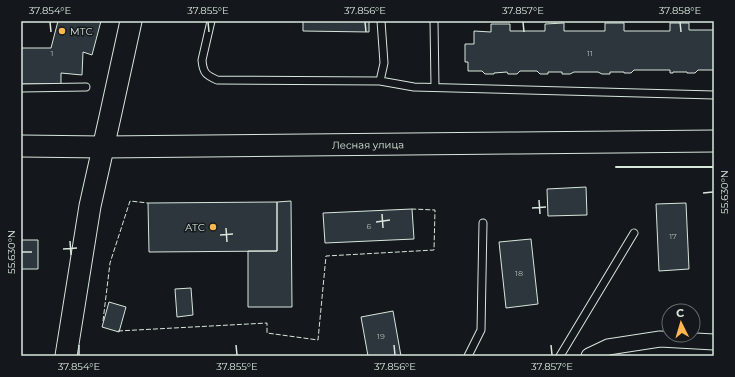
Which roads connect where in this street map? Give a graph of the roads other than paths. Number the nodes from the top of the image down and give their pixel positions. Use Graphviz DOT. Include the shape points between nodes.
graph roads {
  1 [pos="131,21"];
  2 [pos="211,21"];
  3 [pos="381,21"];
  4 [pos="434,21"];
  5 [pos="380,80"];
  6 [pos="86,86"];
  7 [pos="435,87"];
  8 [pos="21,88"];
  9 [pos="714,95"];
  10 [pos="714,140"];
  11 [pos="21,146"];
  12 [pos="104,146"];
  13 [pos="483,223"];
  14 [pos="634,233"];
  15 [pos="714,342"];
  16 [pos="66,356"];
  17 [pos="468,356"];
  18 [pos="560,356"];
  19 [pos="589,356"];
  1 -- 12 [label="street"];
  2 -- 5 [label="lane" via="202,66 204,73 217,80"];
  3 -- 5 [label="lane" via="384,63"];
  4 -- 7 [label="lane"];
  5 -- 7 [label="lane" via="414,87"];
  6 -- 8 [label="lane"];
  7 -- 9 [label="lane"];
  10 -- 12 [label="street, Лесная улица"];
  11 -- 12 [label="street, Лесная улица"];
  12 -- 16 [label="street" via="90,206"];
  13 -- 17 [label="lane" via="481,330"];
  14 -- 18 [label="lane"];
  15 -- 19 [label="street" via="660,339 608,347"];
}
